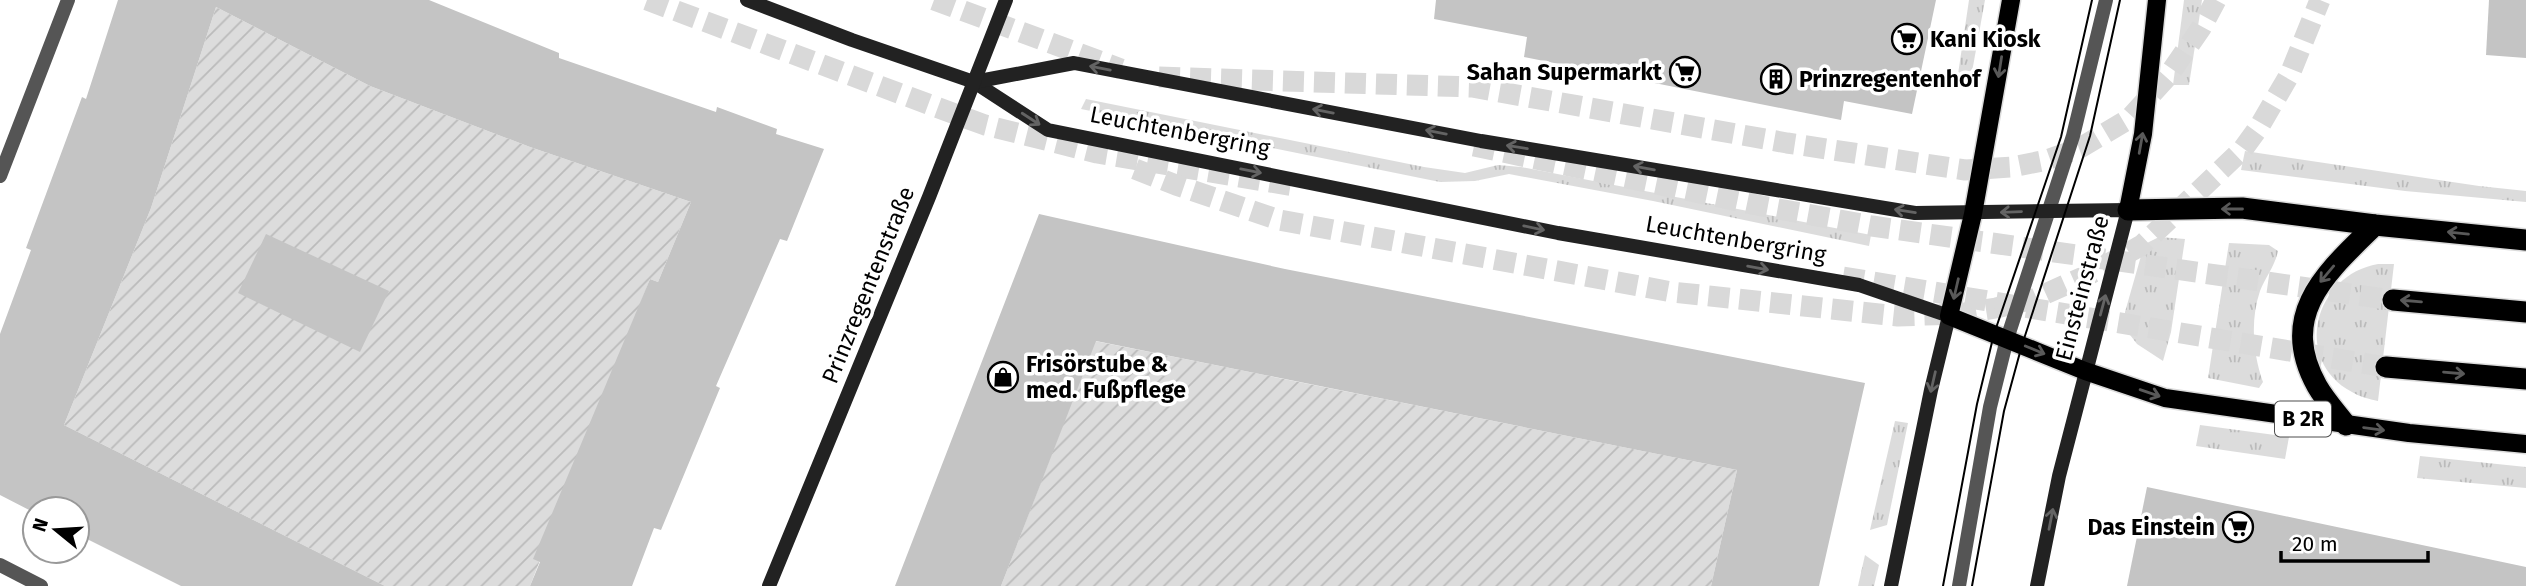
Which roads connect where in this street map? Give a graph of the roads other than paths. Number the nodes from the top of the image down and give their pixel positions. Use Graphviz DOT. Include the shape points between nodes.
graph roads {
  1 [pos="68,0"];
  2 [pos="747,0"];
  3 [pos="1006,0"];
  4 [pos="2011,0"];
  5 [pos="2106,0"];
  6 [pos="2157,0"];
  7 [pos="974,82"];
  8 [pos="0,176"];
  9 [pos="2128,210"];
  10 [pos="2049,211"];
  11 [pos="1973,214"];
  12 [pos="2375,225"];
  13 [pos="2526,240"];
  14 [pos="2393,300"];
  15 [pos="2526,312"];
  16 [pos="1949,316"];
  17 [pos="2007,339"];
  18 [pos="2386,367"];
  19 [pos="2085,371"];
  20 [pos="2526,379"];
  21 [pos="2346,425"];
  22 [pos="2526,444"];
  23 [pos="0,565"];
  24 [pos="41,586"];
  25 [pos="769,586"];
  26 [pos="1891,586"];
  27 [pos="1959,586"];
  28 [pos="2037,586"];
  1 -- 8 [label="street"];
  2 -- 7 [label="main road"];
  3 -- 7 [label="main road, Prinzregentenstraße"];
  4 -- 11 [label="main road, one-way"];
  5 -- 10 [label="street" via="2073,136"];
  9 -- 6 [label="main road, Einsteinstraße, one-way" via="2143,134"];
  11 -- 7 [label="main road, Leuchtenbergring, one-way" via="1916,213 1698,178 1074,63"];
  7 -- 16 [label="main road, Leuchtenbergring / B 2R, one-way" via="1048,130 1558,233 1859,285"];
  7 -- 25 [label="main road, Prinzregentenstraße"];
  9 -- 10 [label="main road, Leuchtenbergring"];
  12 -- 9 [label="highway, one-way" via="2242,208"];
  19 -- 9 [label="main road, Einsteinstraße, one-way"];
  10 -- 11 [label="main road, Leuchtenbergring, one-way"];
  10 -- 17 [label="street"];
  11 -- 16 [label="main road, one-way"];
  13 -- 12 [label="highway, one-way"];
  12 -- 21 [label="highway, B 2R, one-way" via="2323,278 2305,315 2302,339 2307,365"];
  15 -- 14 [label="highway, one-way"];
  16 -- 17 [label="main road, Leuchtenbergring / B 2R"];
  16 -- 26 [label="main road, one-way"];
  17 -- 19 [label="main road, Leuchtenbergring / B 2R, one-way"];
  17 -- 27 [label="street" via="1990,407"];
  18 -- 20 [label="highway, one-way"];
  19 -- 21 [label="main road, Leuchtenbergring / B 2R, one-way" via="2165,398"];
  28 -- 19 [label="main road, Einsteinstraße, one-way"];
  21 -- 22 [label="main road, Leuchtenbergring / B 2R, one-way"];
  23 -- 24 [label="street"];
}
